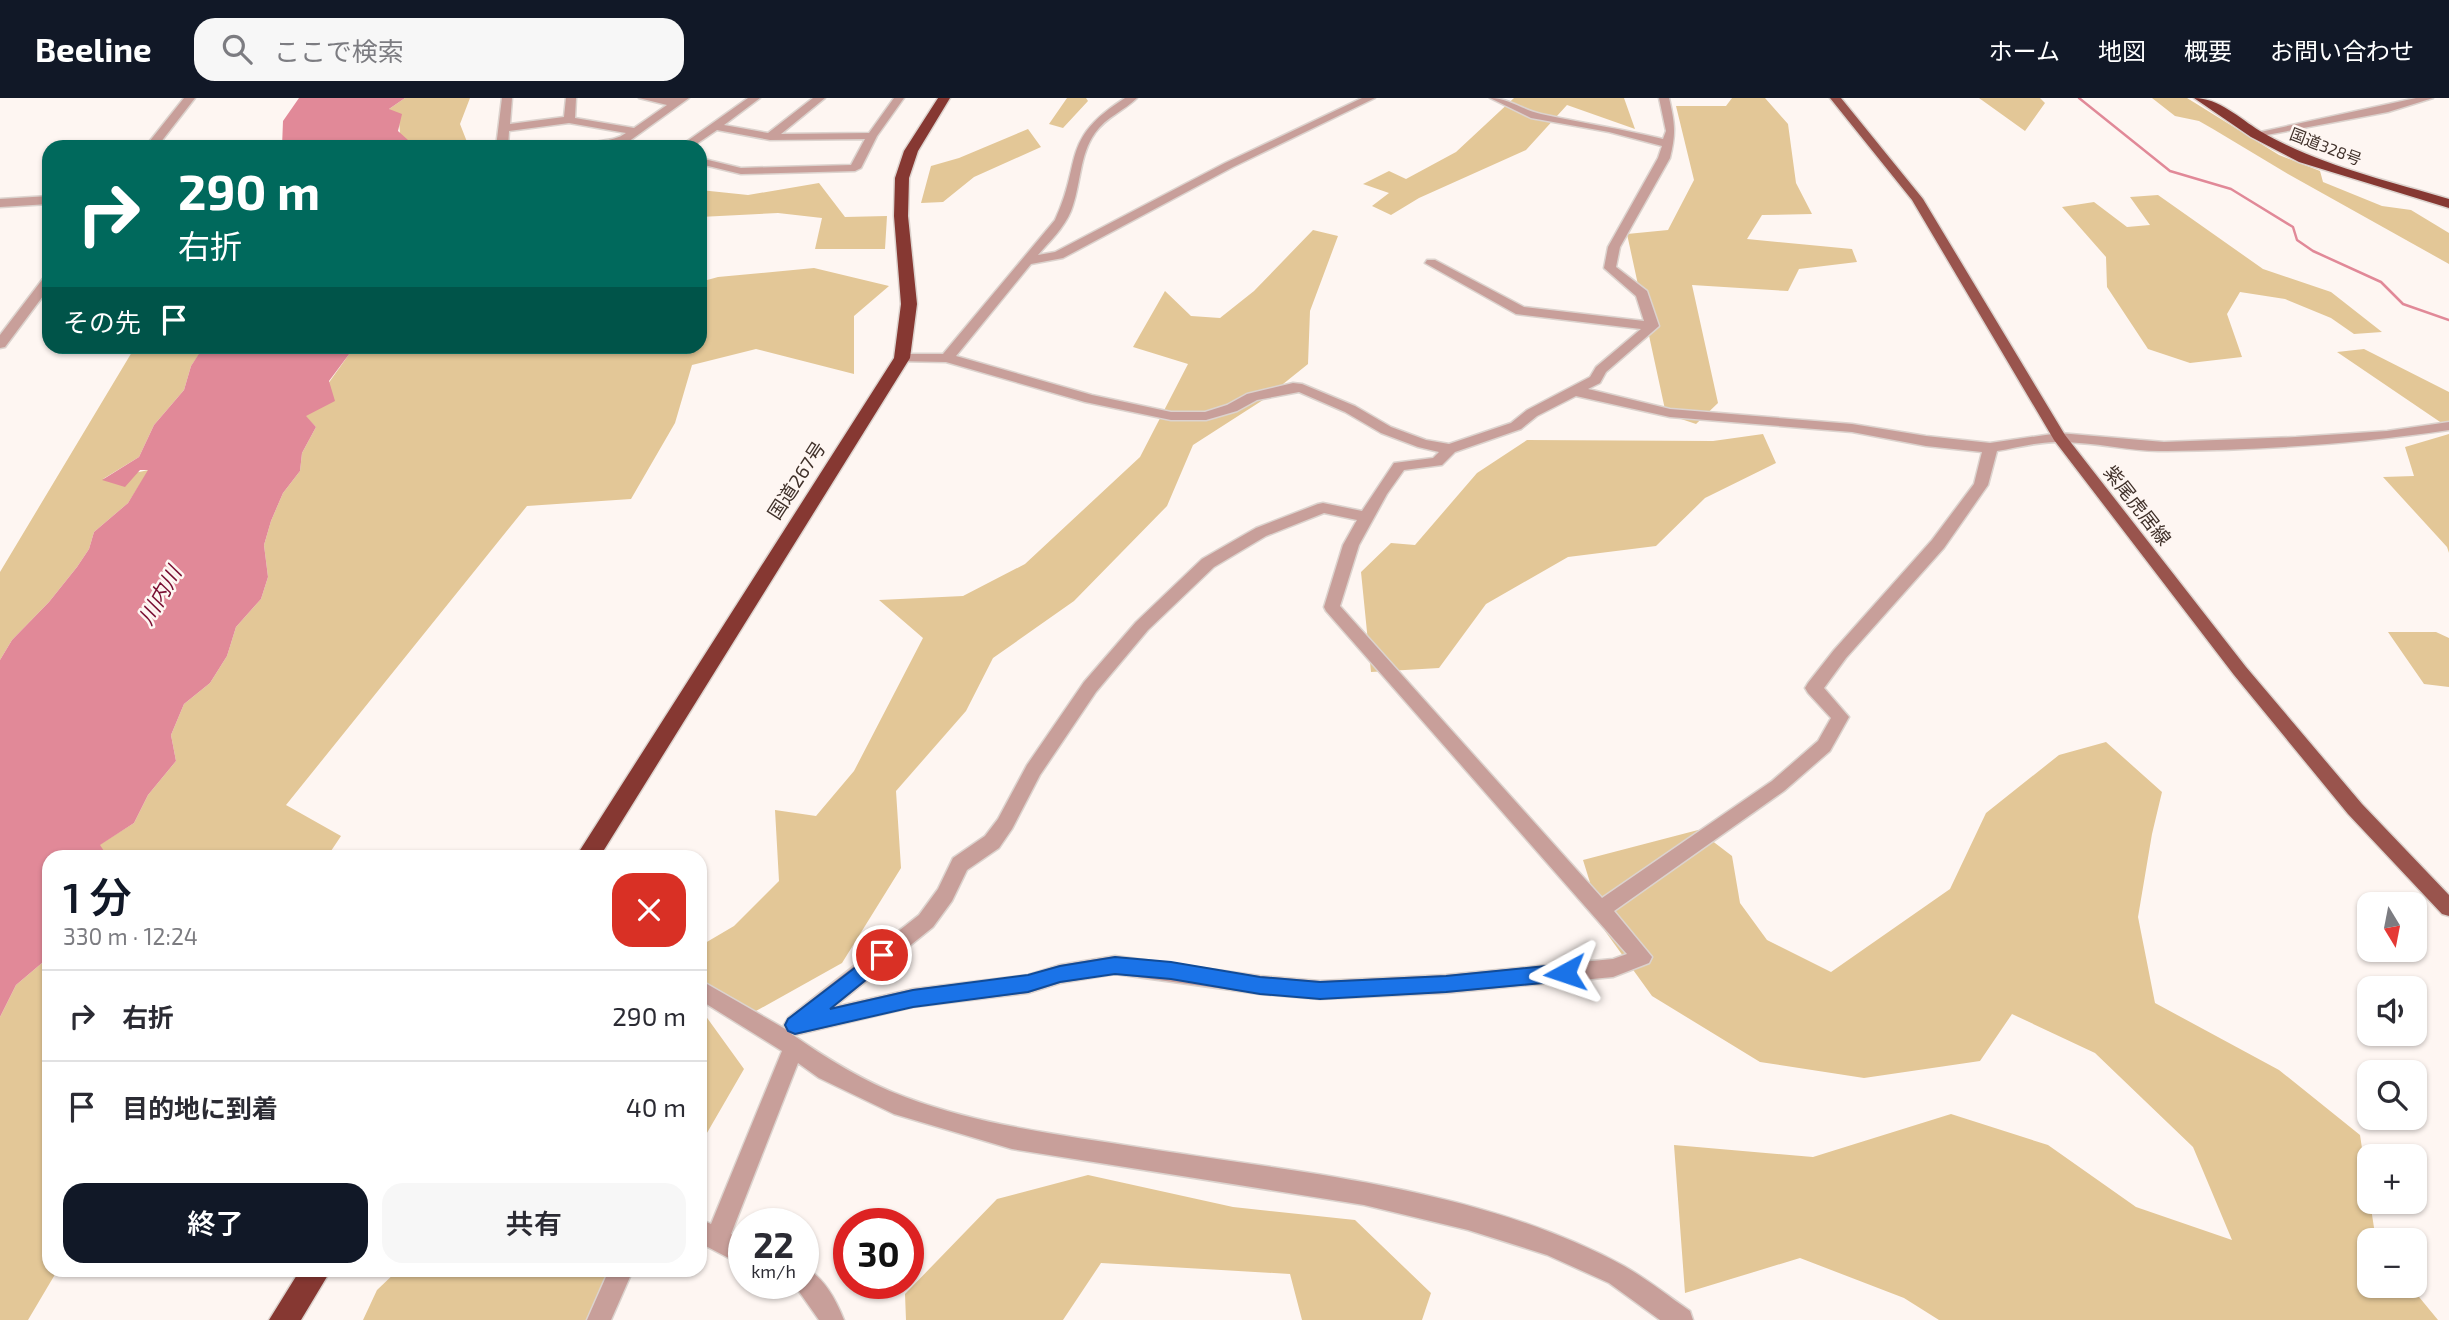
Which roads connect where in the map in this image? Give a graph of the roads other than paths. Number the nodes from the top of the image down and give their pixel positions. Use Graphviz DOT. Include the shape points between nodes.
graph roads {
  1 [pos="190,98"];
  2 [pos="507,98"];
  3 [pos="571,98"];
  4 [pos="644,98"];
  5 [pos="755,98"];
  6 [pos="820,98"];
  7 [pos="899,98"];
  8 [pos="944,98"];
  9 [pos="1132,98"];
  10 [pos="1370,98"];
  11 [pos="1495,98"];
  12 [pos="1664,98"];
  13 [pos="1835,98"];
  14 [pos="2200,98"];
  15 [pos="2428,98"];
  16 [pos="680,100"];
  17 [pos="569,120"];
  18 [pos="714,126"];
  19 [pos="504,128"];
  20 [pos="635,131"];
  21 [pos="2256,134"];
  22 [pos="872,136"];
  23 [pos="770,138"];
  24 [pos="157,140"];
  25 [pos="503,140"];
  26 [pos="623,140"];
  27 [pos="695,140"];
  28 [pos="1669,144"];
  29 [pos="707,163"];
  30 [pos="42,200"];
  31 [pos="0,203"];
  32 [pos="2449,204"];
  33 [pos="1027,261"];
  34 [pos="1431,263"];
  35 [pos="42,288"];
  36 [pos="1652,326"];
  37 [pos="0,344"];
  38 [pos="902,358"];
  39 [pos="947,358"];
  40 [pos="1574,391"];
  41 [pos="2449,426"];
  42 [pos="2059,437"];
  43 [pos="1990,448"];
  44 [pos="1450,449"];
  45 [pos="1366,517"];
  46 [pos="591,850"];
  47 [pos="2449,908"];
  48 [pos="1600,909"];
  49 [pos="707,993"];
  50 [pos="789,1037"];
  51 [pos="708,1235"];
  52 [pos="728,1246"];
  53 [pos="312,1277"];
  54 [pos="618,1277"];
  55 [pos="819,1297"];
  56 [pos="284,1320"];
  57 [pos="599,1320"];
  58 [pos="832,1320"];
  59 [pos="1681,1320"];
  1 -- 24 [label="street"];
  2 -- 19 [label="street"];
  3 -- 17 [label="street"];
  4 -- 16 [label="street"];
  5 -- 18 [label="street"];
  6 -- 23 [label="street"];
  7 -- 22 [label="street"];
  8 -- 38 [label="highway, 国道267号" via="911,151 902,178 909,304"];
  9 -- 33 [label="street" via="1095,125 1080,157 1070,205"];
  10 -- 33 [label="street" via="1229,165 1059,255"];
  11 -- 28 [label="street" via="1535,116"];
  12 -- 28 [label="street"];
  13 -- 42 [label="main road, 紫尾虎居線" via="1917,199"];
  14 -- 21 [label="highway, 国道328号"];
  15 -- 21 [label="street"];
  16 -- 20 [label="street"];
  17 -- 19 [label="street"];
  17 -- 20 [label="street"];
  18 -- 23 [label="street"];
  18 -- 27 [label="street"];
  19 -- 25 [label="street"];
  20 -- 26 [label="street"];
  21 -- 32 [label="highway, 国道328号" via="2325,166"];
  22 -- 23 [label="street"];
  22 -- 29 [label="street" via="855,168 741,170"];
  28 -- 36 [label="street" via="1614,247 1610,268 1642,295"];
  30 -- 31 [label="street"];
  33 -- 39 [label="street"];
  34 -- 36 [label="street" via="1521,311"];
  35 -- 37 [label="street"];
  36 -- 40 [label="street" via="1595,380"];
  38 -- 39 [label="street"];
  38 -- 46 [label="highway, 国道267号"];
  39 -- 44 [label="street" via="1090,399 1171,416 1206,416 1252,397 1302,388 1386,430"];
  40 -- 43 [label="street" via="1670,413 1852,428"];
  40 -- 44 [label="street" via="1507,430"];
  41 -- 42 [label="street" via="2387,435 2164,447"];
  42 -- 43 [label="street"];
  42 -- 47 [label="main road, 紫尾虎居線" via="2249,682 2356,809"];
  43 -- 48 [label="street" via="1981,485 1938,544 1814,688 1840,717 1824,746 1750,807"];
  44 -- 45 [label="street" via="1437,462 1399,466"];
  45 -- 48 [label="street" via="1351,545 1332,607"];
  45 -- 50 [label="street" via="1323,508 1261,531 1208,562 1142,626 1090,687 1034,770 1005,824 992,842 960,864 926,921"];
  48 -- 50 [label="street" via="1642,957 1613,968 1320,990 1115,965 1028,984 913,998"];
  49 -- 50 [label="street"];
  50 -- 51 [label="street"];
  50 -- 59 [label="street" via="827,1071 893,1104 1012,1138 1364,1194 1468,1218 1550,1244 1616,1275"];
  51 -- 52 [label="street"];
  53 -- 56 [label="highway"];
  54 -- 57 [label="street"];
  55 -- 58 [label="street"];
}
